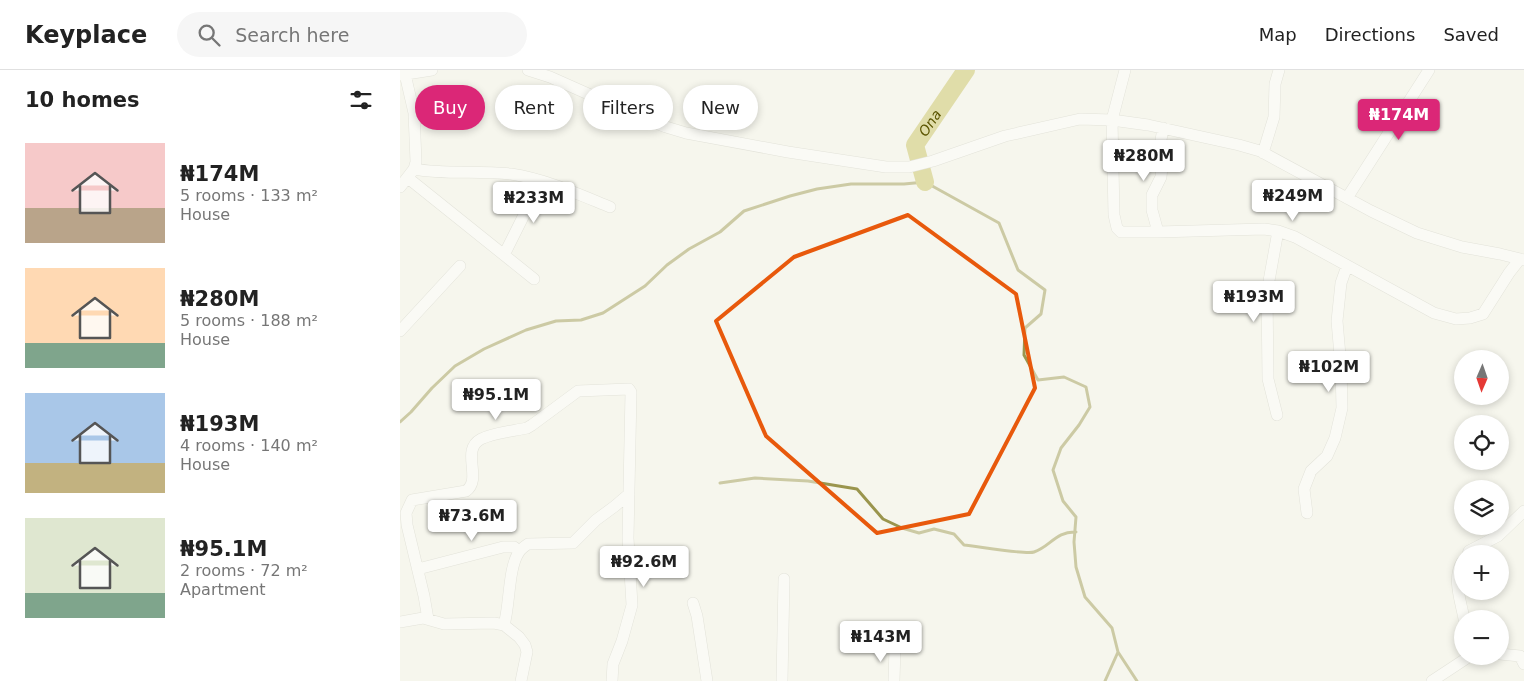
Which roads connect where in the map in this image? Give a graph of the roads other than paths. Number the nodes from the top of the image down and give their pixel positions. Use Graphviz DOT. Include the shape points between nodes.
graph roads {
  1 [pos="430,70"];
  2 [pos="528,70"];
  3 [pos="1125,70"];
  4 [pos="1279,70"];
  5 [pos="1429,70"];
  6 [pos="402,74"];
  7 [pos="551,74"];
  8 [pos="1112,120"];
  9 [pos="1163,128"];
  10 [pos="1112,143"];
  11 [pos="1263,153"];
  12 [pos="1158,158"];
  13 [pos="411,174"];
  14 [pos="541,181"];
  15 [pos="400,186"];
  16 [pos="1347,198"];
  17 [pos="610,208"];
  18 [pos="1278,231"];
  19 [pos="1158,232"];
  20 [pos="504,255"];
  21 [pos="1522,259"];
  22 [pos="460,266"];
  23 [pos="1347,266"];
  24 [pos="534,279"];
  25 [pos="400,331"];
  26 [pos="1277,415"];
  27 [pos="628,494"];
  28 [pos="1524,511"];
  29 [pos="1307,513"];
  30 [pos="1481,545"];
  31 [pos="519,551"];
  32 [pos="418,569"];
  33 [pos="784,579"];
  34 [pos="693,603"];
  35 [pos="428,619"];
  36 [pos="400,622"];
  37 [pos="504,626"];
  38 [pos="895,647"];
  39 [pos="1509,655"];
  40 [pos="1524,664"];
  41 [pos="1456,665"];
  42 [pos="521,681"];
  43 [pos="612,681"];
  44 [pos="707,681"];
  45 [pos="782,681"];
  46 [pos="894,681"];
  47 [pos="1432,681"];
  1 -- 6 [label="street"];
  2 -- 7 [label="street"];
  3 -- 8 [label="street"];
  4 -- 11 [label="street" via="1274,117"];
  5 -- 16 [label="street"];
  6 -- 13 [label="street" via="414,113 416,162"];
  7 -- 8 [label="street" via="666,127 886,168 933,161 1006,136 1052,125 1080,120"];
  8 -- 9 [label="street"];
  8 -- 10 [label="street"];
  9 -- 11 [label="street"];
  9 -- 12 [label="street"];
  10 -- 12 [label="street"];
  10 -- 19 [label="street" via="1117,228 1122,232"];
  11 -- 16 [label="street"];
  12 -- 19 [label="street" via="1162,172 1152,195"];
  13 -- 14 [label="street" via="508,174"];
  13 -- 15 [label="street"];
  13 -- 20 [label="street"];
  14 -- 17 [label="street"];
  14 -- 20 [label="street"];
  16 -- 21 [label="street" via="1417,234"];
  18 -- 19 [label="street"];
  18 -- 23 [label="street"];
  18 -- 26 [label="street" via="1267,292 1268,379"];
  20 -- 24 [label="street"];
  21 -- 23 [label="street" via="1509,273 1483,314 1456,319 1434,313"];
  22 -- 25 [label="street"];
  23 -- 29 [label="street" via="1341,283 1337,321 1342,408 1327,456 1311,471 1304,489"];
  27 -- 31 [label="street" via="573,543 528,544"];
  27 -- 32 [label="street" via="631,392 629,389 578,391 527,428 482,438 476,443 471,458 473,483 466,491 412,500 406,513 407,525"];
  27 -- 43 [label="street" via="632,605 613,664"];
  28 -- 30 [label="street" via="1498,536"];
  31 -- 32 [label="street" via="514,547 503,547"];
  31 -- 37 [label="street" via="514,563"];
  32 -- 35 [label="street"];
  33 -- 45 [label="street"];
  34 -- 44 [label="street"];
  35 -- 36 [label="street"];
  35 -- 37 [label="street" via="444,624 494,623"];
  37 -- 42 [label="street" via="525,645 527,652"];
  38 -- 46 [label="street"];
  39 -- 40 [label="street" via="1520,656"];
  41 -- 47 [label="street"];
}
